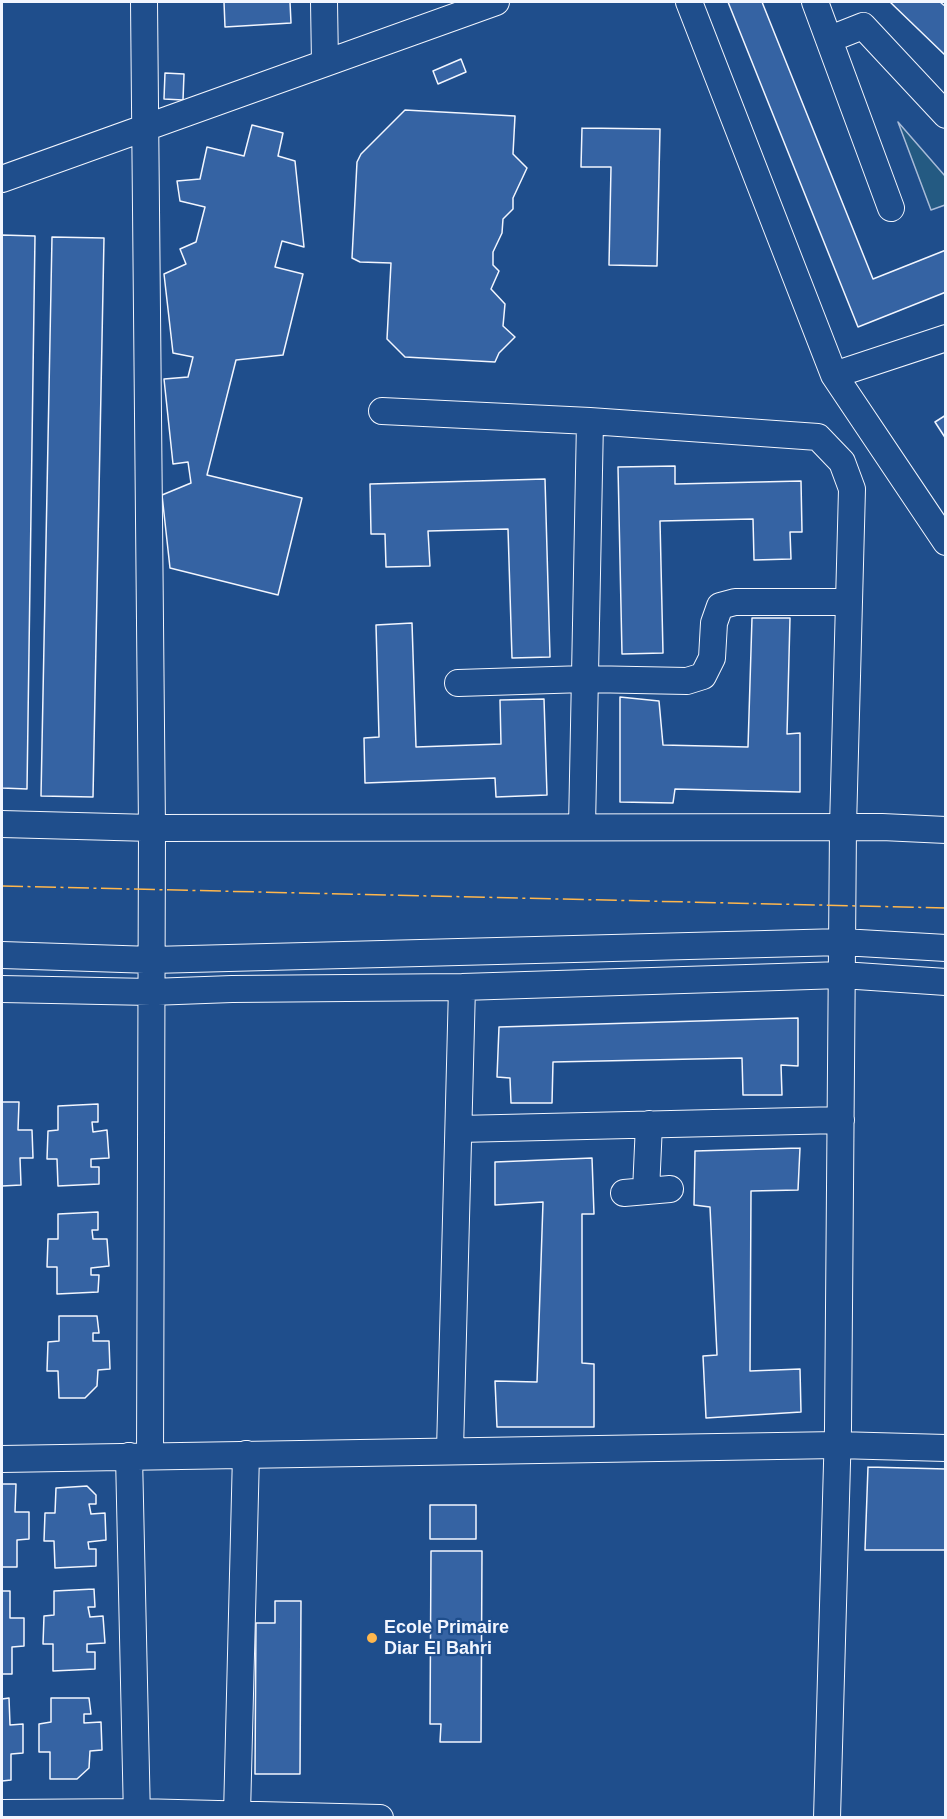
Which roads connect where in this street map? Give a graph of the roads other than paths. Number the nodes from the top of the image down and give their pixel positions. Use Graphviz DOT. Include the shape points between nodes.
graph roads {
  1 [pos="144,2"];
  2 [pos="324,2"];
  3 [pos="496,2"];
  4 [pos="689,2"];
  5 [pos="815,2"];
  6 [pos="830,39"];
  7 [pos="325,63"];
  8 [pos="945,115"];
  9 [pos="147,127"];
  10 [pos="2,179"];
  11 [pos="891,208"];
  12 [pos="945,338"];
  13 [pos="834,375"];
  14 [pos="382,411"];
  15 [pos="590,421"];
  16 [pos="945,542"];
  17 [pos="849,602"];
  18 [pos="585,679"];
  19 [pos="458,683"];
  20 [pos="2,824"];
  21 [pos="582,827"];
  22 [pos="843,827"];
  23 [pos="152,828"];
  24 [pos="945,830"];
  25 [pos="842,942"];
  26 [pos="945,948"];
  27 [pos="2,955"];
  28 [pos="152,960"];
  29 [pos="842,975"];
  30 [pos="945,982"];
  31 [pos="462,987"];
  32 [pos="2,989"];
  33 [pos="151,992"];
  34 [pos="840,1120"];
  35 [pos="649,1124"];
  36 [pos="459,1129"];
  37 [pos="647,1191"];
  38 [pos="837,1445"];
  39 [pos="945,1448"];
  40 [pos="450,1450"];
  41 [pos="246,1454"];
  42 [pos="139,1456"];
  43 [pos="2,1459"];
  44 [pos="2,1813"];
  45 [pos="237,1814"];
  46 [pos="137,1815"];
  47 [pos="380,1818"];
  48 [pos="827,1818"];
  1 -- 9 [label="street"];
  2 -- 7 [label="street"];
  3 -- 7 [label="street"];
  4 -- 13 [label="street"];
  5 -- 6 [label="street"];
  6 -- 8 [label="street" via="864,26"];
  6 -- 11 [label="street"];
  7 -- 9 [label="street"];
  9 -- 10 [label="street"];
  9 -- 23 [label="street"];
  12 -- 13 [label="street"];
  13 -- 16 [label="street"];
  14 -- 15 [label="street"];
  15 -- 17 [label="street" via="818,437 842,462 852,489"];
  15 -- 18 [label="street"];
  17 -- 18 [label="street" via="735,602 720,606 714,623 712,658 703,676 687,681"];
  17 -- 22 [label="street"];
  18 -- 19 [label="street"];
  18 -- 21 [label="street"];
  20 -- 23 [label="street"];
  21 -- 22 [label="street"];
  21 -- 23 [label="street"];
  22 -- 24 [label="street"];
  22 -- 25 [label="street"];
  23 -- 28 [label="street"];
  25 -- 26 [label="street"];
  25 -- 28 [label="street"];
  25 -- 29 [label="street"];
  27 -- 28 [label="street"];
  28 -- 33 [label="street"];
  29 -- 30 [label="street"];
  29 -- 31 [label="street"];
  29 -- 34 [label="street"];
  31 -- 33 [label="street"];
  31 -- 36 [label="street"];
  32 -- 33 [label="street"];
  33 -- 42 [label="street"];
  34 -- 35 [label="street"];
  34 -- 38 [label="street"];
  35 -- 36 [label="street"];
  35 -- 37 [label="street"];
  36 -- 40 [label="street"];
  38 -- 39 [label="street"];
  38 -- 40 [label="street"];
  38 -- 48 [label="street"];
  40 -- 41 [label="street"];
  41 -- 42 [label="street"];
  41 -- 45 [label="street"];
  42 -- 43 [label="street"];
  42 -- 46 [label="street"];
  44 -- 46 [label="street"];
  45 -- 46 [label="street"];
  45 -- 47 [label="street"];
}
